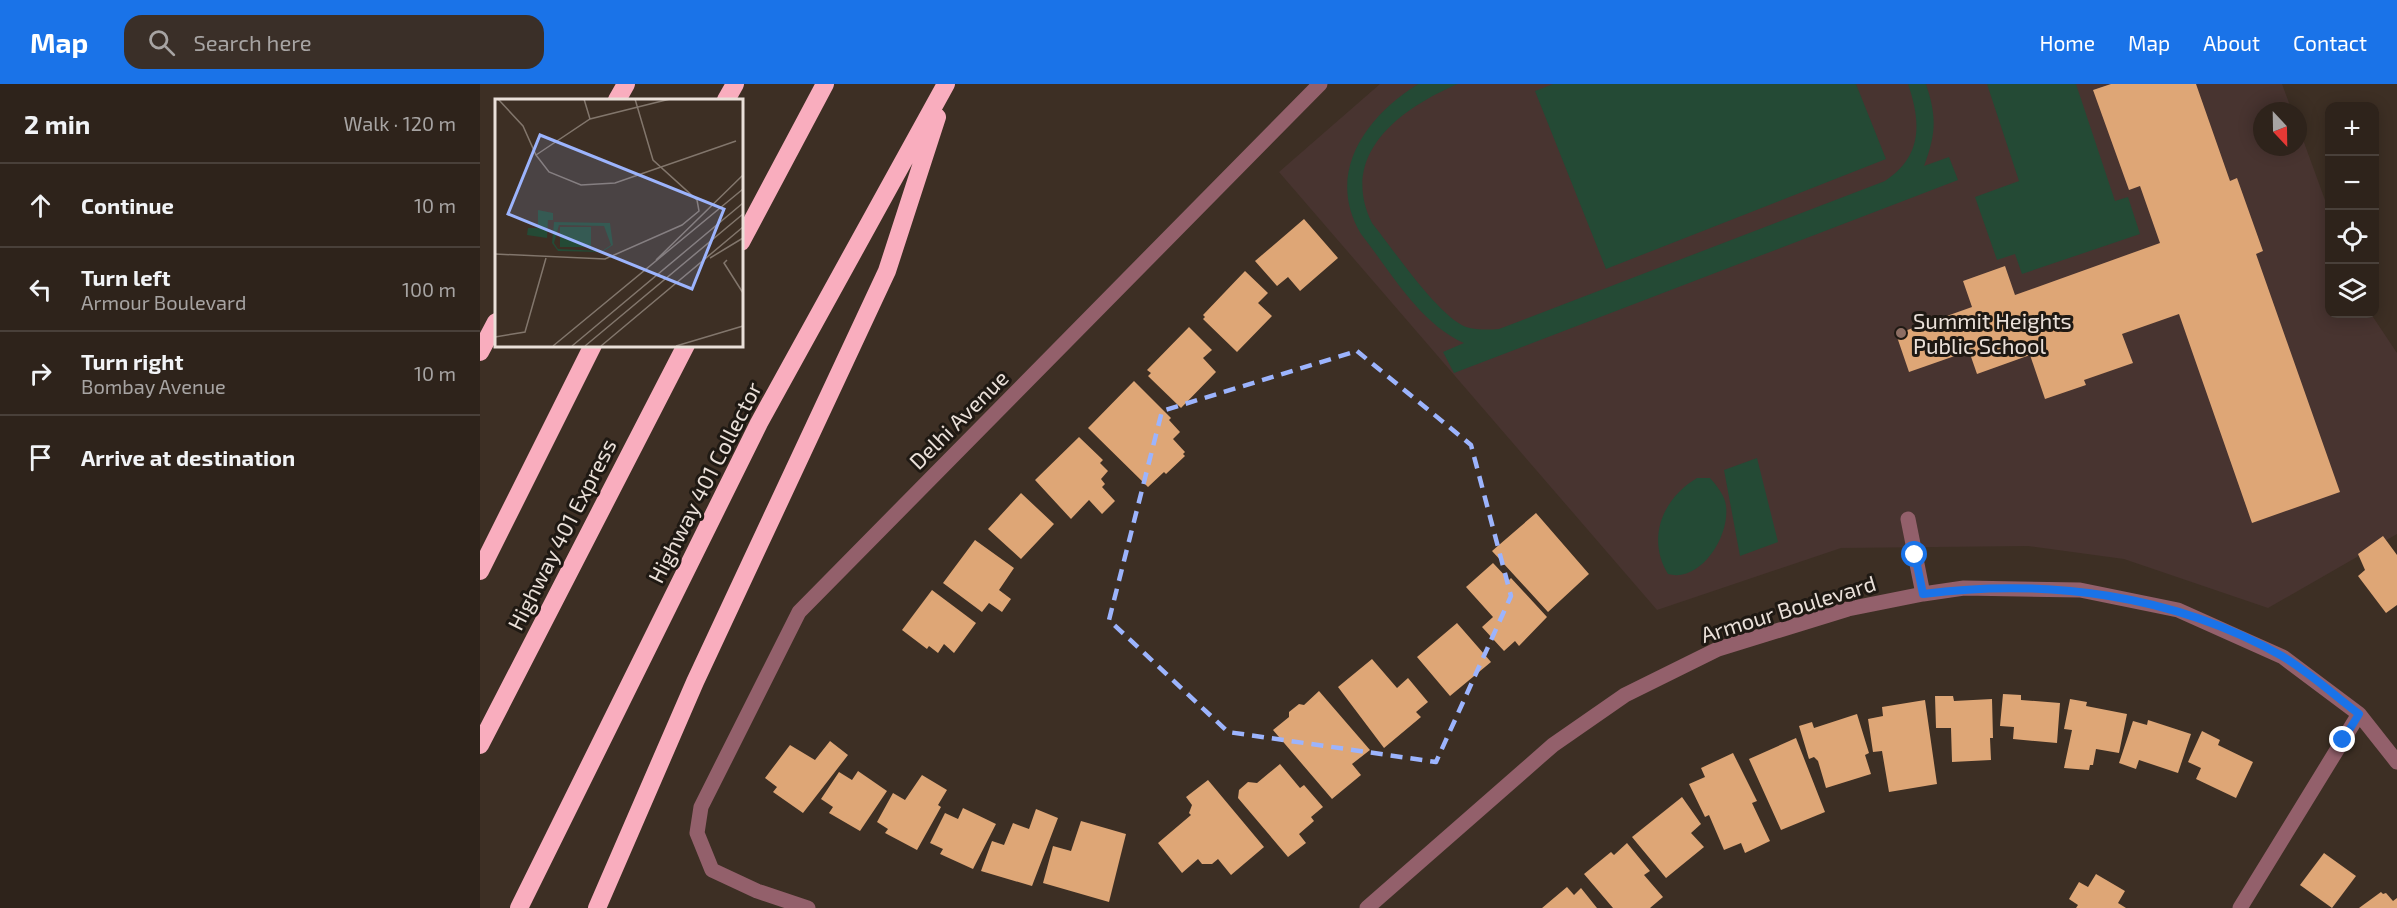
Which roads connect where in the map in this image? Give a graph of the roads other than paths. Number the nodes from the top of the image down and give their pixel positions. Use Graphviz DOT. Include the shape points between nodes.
graph roads {
  1 [pos="626,84"];
  2 [pos="735,84"];
  3 [pos="825,84"];
  4 [pos="947,84"];
  5 [pos="1320,84"];
  6 [pos="618,99"];
  7 [pos="727,99"];
  8 [pos="742,240"];
  9 [pos="495,324"];
  10 [pos="592,346"];
  11 [pos="685,346"];
  12 [pos="480,352"];
  13 [pos="1908,519"];
  14 [pos="480,571"];
  15 [pos="1923,594"];
  16 [pos="2359,714"];
  17 [pos="480,745"];
  18 [pos="2397,762"];
  19 [pos="519,908"];
  20 [pos="597,908"];
  21 [pos="808,908"];
  22 [pos="1367,908"];
  23 [pos="2240,908"];
  1 -- 6 [label="highway"];
  2 -- 7 [label="highway"];
  3 -- 8 [label="highway"];
  4 -- 19 [label="highway, Highway 401 Collector" via="759,423"];
  4 -- 20 [label="highway" via="887,271 695,681"];
  5 -- 21 [label="street, Delhi Avenue" via="799,612 701,807 697,833 712,870"];
  9 -- 12 [label="highway"];
  10 -- 14 [label="highway"];
  11 -- 17 [label="highway, Highway 401 Express"];
  13 -- 15 [label="street"];
  15 -- 16 [label="street, Armour Boulevard" via="1964,588 2080,590 2178,610 2283,657"];
  15 -- 22 [label="street, Armour Boulevard" via="1848,609 1718,649 1625,695 1553,745"];
  16 -- 18 [label="street, Armour Boulevard"];
  16 -- 23 [label="street"];
}
